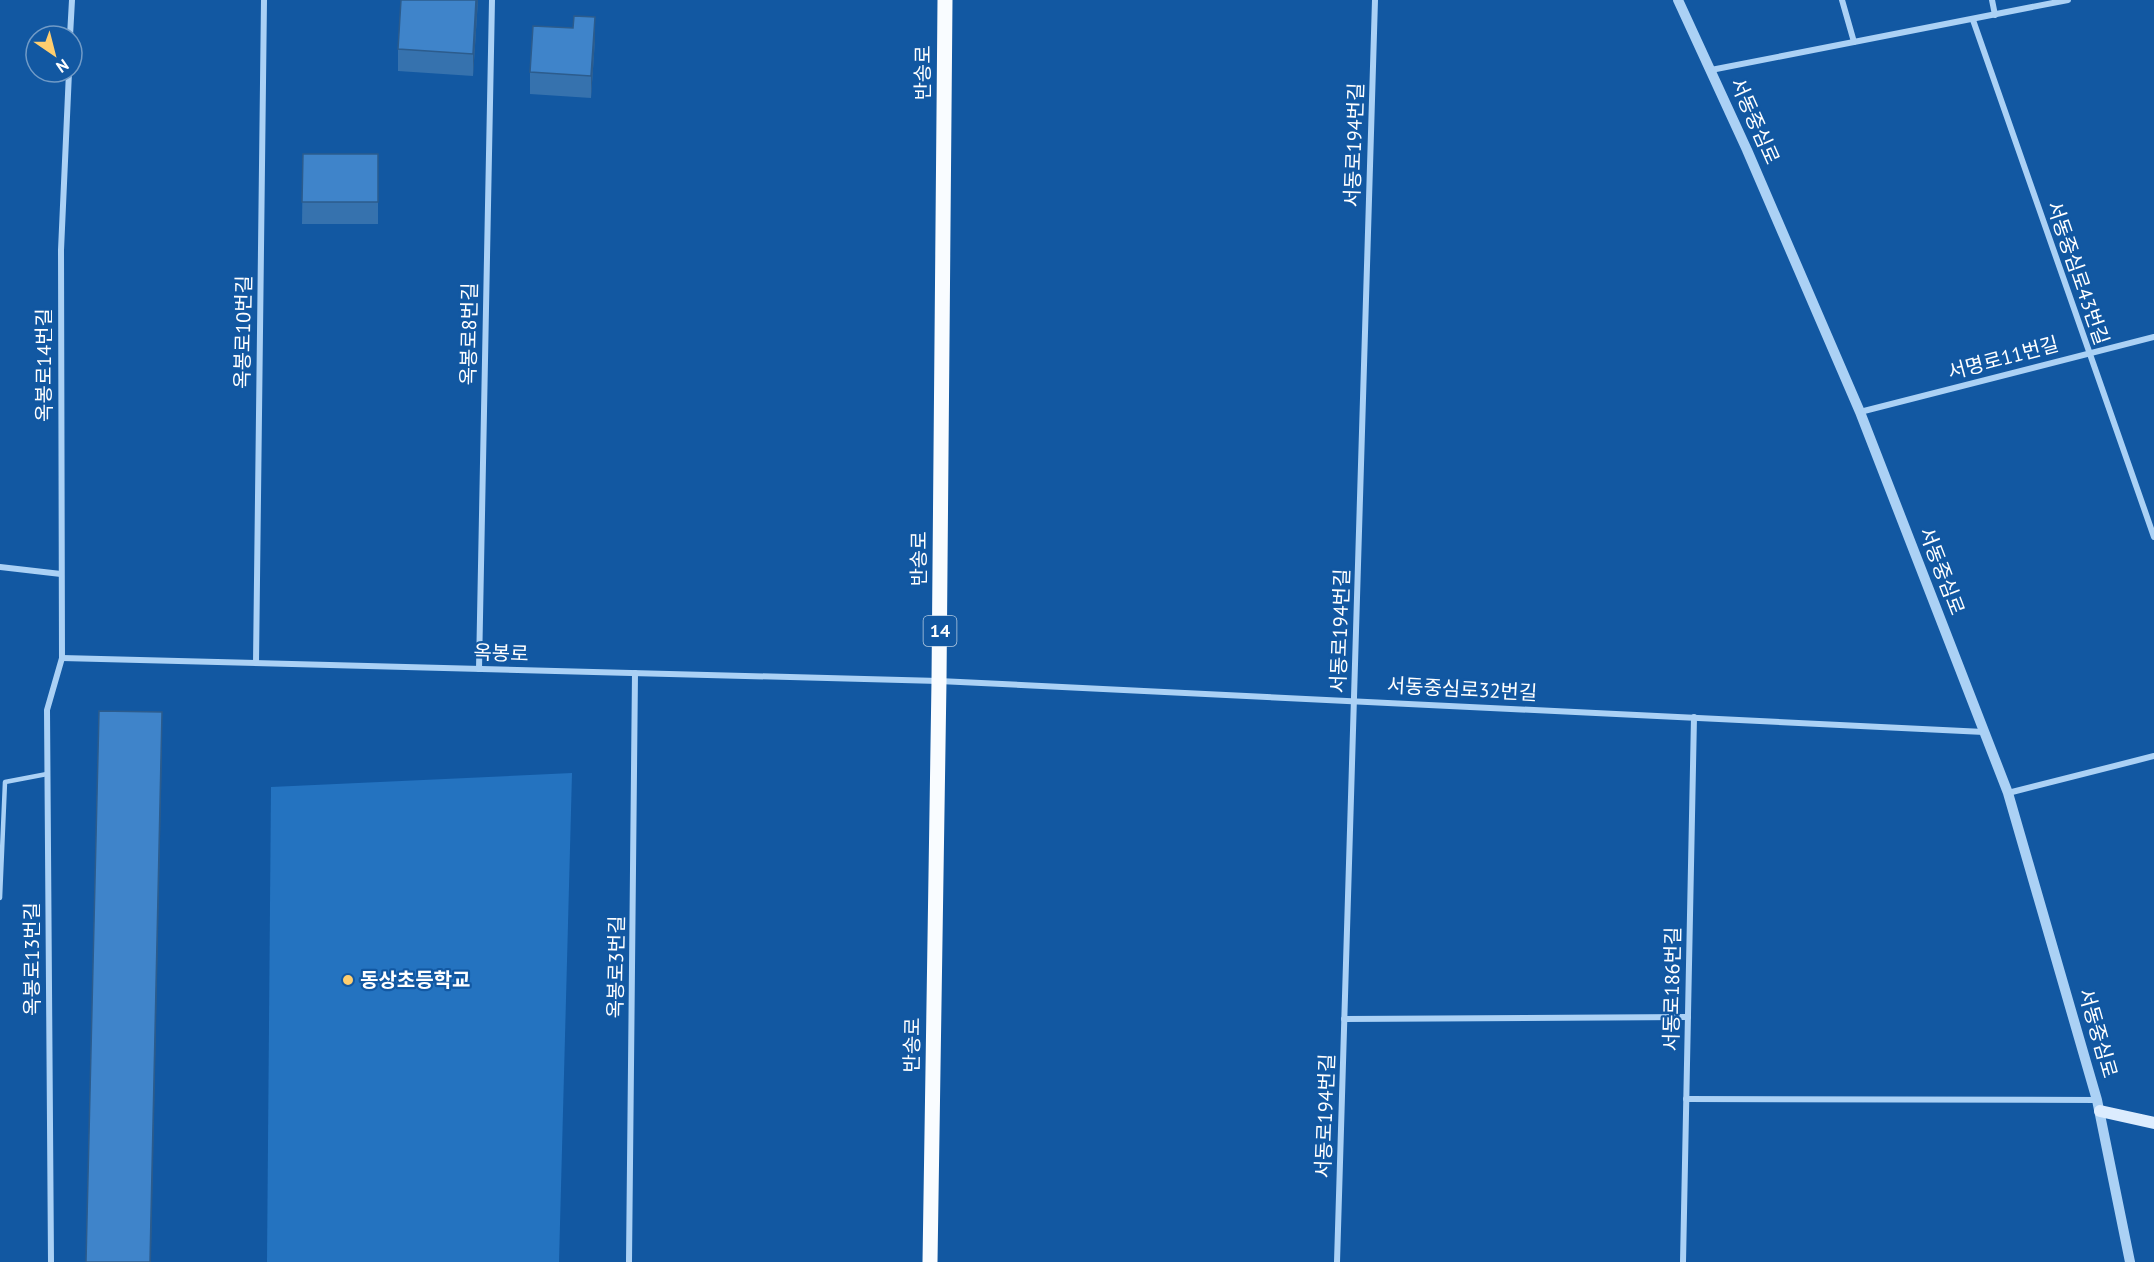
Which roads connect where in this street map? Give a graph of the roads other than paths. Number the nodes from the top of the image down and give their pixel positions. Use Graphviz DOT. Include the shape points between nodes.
graph roads {
  1 [pos="72,0"];
  2 [pos="264,0"];
  3 [pos="492,0"];
  4 [pos="945,0"];
  5 [pos="1375,0"];
  6 [pos="1678,0"];
  7 [pos="1842,0"];
  8 [pos="1992,0"];
  9 [pos="2068,0"];
  10 [pos="1995,15"];
  11 [pos="1973,20"];
  12 [pos="71,24"];
  13 [pos="1854,42"];
  14 [pos="1712,70"];
  15 [pos="68,84"];
  16 [pos="2154,337"];
  17 [pos="2089,352"];
  18 [pos="1860,412"];
  19 [pos="2154,537"];
  20 [pos="0,567"];
  21 [pos="61,574"];
  22 [pos="62,658"];
  23 [pos="255,663"];
  24 [pos="479,669"];
  25 [pos="635,673"];
  26 [pos="939,681"];
  27 [pos="1354,701"];
  28 [pos="1694,717"];
  29 [pos="1984,732"];
  30 [pos="2154,756"];
  31 [pos="47,774"];
  32 [pos="2008,793"];
  33 [pos="0,898"];
  34 [pos="1688,1017"];
  35 [pos="1344,1019"];
  36 [pos="1686,1100"];
  37 [pos="2098,1106"];
  38 [pos="2154,1123"];
  39 [pos="51,1262"];
  40 [pos="629,1262"];
  41 [pos="930,1262"];
  42 [pos="1337,1262"];
  43 [pos="1683,1262"];
  44 [pos="2130,1262"];
  1 -- 12 [label="street"];
  2 -- 23 [label="street, 옥봉로10번길"];
  3 -- 24 [label="street, 옥봉로8번길"];
  4 -- 26 [label="main road, 반송로 / 14"];
  5 -- 27 [label="street, 서동로194번길"];
  6 -- 14 [label="street, 서동중심로"];
  7 -- 13 [label="street"];
  8 -- 10 [label="street"];
  9 -- 10 [label="street, 서동중심로"];
  10 -- 11 [label="street, 서동중심로"];
  11 -- 13 [label="street, 서동중심로"];
  11 -- 17 [label="street, 서동중심로43번길"];
  13 -- 14 [label="street, 서동중심로"];
  14 -- 18 [label="street, 서동중심로"];
  15 -- 21 [label="street, 옥봉로14번길" via="61,250"];
  16 -- 17 [label="street, 서명로11번길"];
  17 -- 18 [label="street, 서명로11번길"];
  17 -- 19 [label="street, 서동중심로43번길"];
  18 -- 29 [label="street, 서동중심로"];
  20 -- 21 [label="street"];
  21 -- 22 [label="street, 옥봉로14번길"];
  22 -- 23 [label="street, 옥봉로"];
  22 -- 31 [label="street, 옥봉로13번길" via="47,710"];
  23 -- 24 [label="street, 옥봉로"];
  24 -- 25 [label="street, 옥봉로"];
  25 -- 26 [label="street, 옥봉로"];
  25 -- 40 [label="street, 옥봉로3번길"];
  26 -- 27 [label="street, 서동중심로32번길"];
  26 -- 41 [label="main road, 반송로 / 14"];
  27 -- 28 [label="street, 서동중심로32번길"];
  27 -- 35 [label="street, 서동로194번길"];
  28 -- 29 [label="street, 서동중심로32번길"];
  28 -- 34 [label="street, 서동로186번길"];
  29 -- 32 [label="street, 서동중심로"];
  30 -- 32 [label="street"];
  31 -- 33 [label="lane" via="5,782"];
  31 -- 39 [label="street, 옥봉로13번길"];
  32 -- 37 [label="street, 서동중심로"];
  34 -- 35 [label="street"];
  34 -- 36 [label="street, 서동로186번길"];
  35 -- 42 [label="street, 서동로194번길"];
  36 -- 37 [label="street, 서동중심로"];
  36 -- 43 [label="street, 서동로186번길"];
  37 -- 38 [label="main road, 서동중심로"];
  37 -- 44 [label="street"];
}
